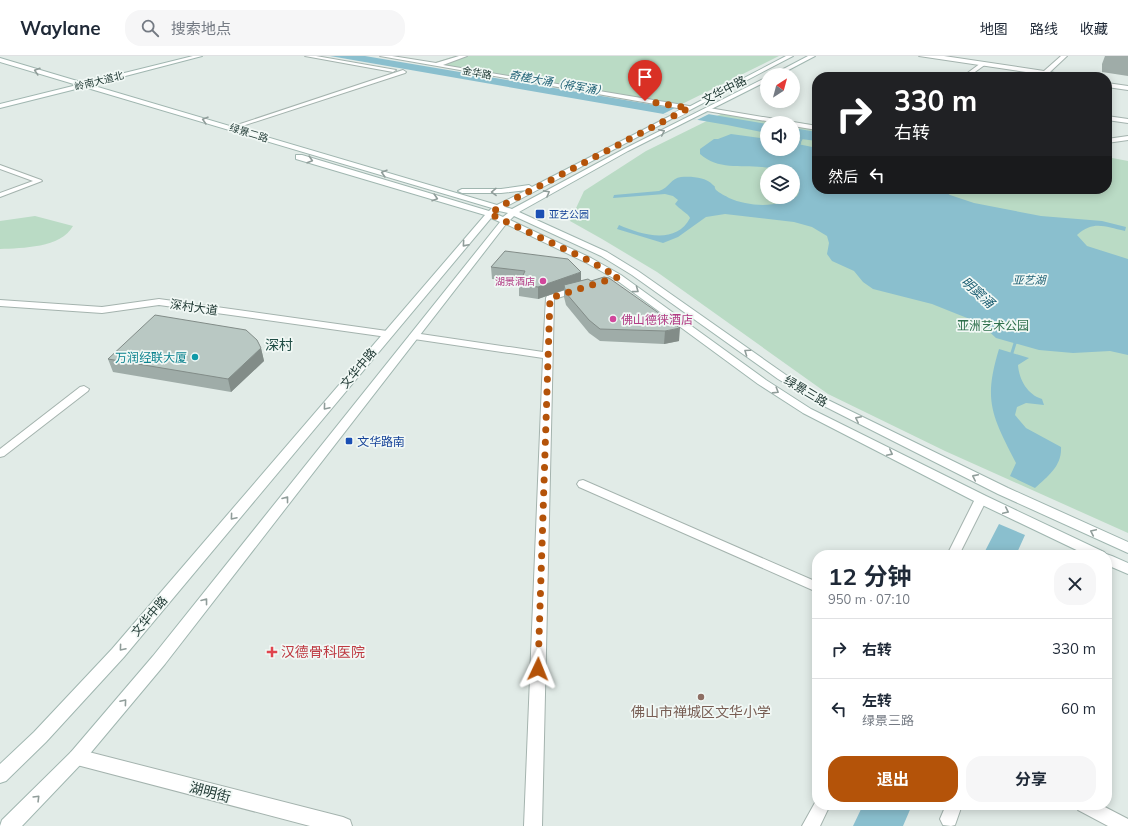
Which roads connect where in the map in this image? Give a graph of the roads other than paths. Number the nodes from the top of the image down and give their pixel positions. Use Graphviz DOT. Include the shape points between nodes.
graph roads {
  1 [pos="178,56"];
  2 [pos="199,56"];
  3 [pos="307,56"];
  4 [pos="383,56"];
  5 [pos="464,56"];
  6 [pos="790,56"];
  7 [pos="812,56"];
  8 [pos="922,56"];
  9 [pos="934,56"];
  10 [pos="1064,56"];
  11 [pos="0,60"];
  12 [pos="153,62"];
  13 [pos="982,64"];
  14 [pos="0,66"];
  15 [pos="433,66"];
  16 [pos="149,68"];
  17 [pos="789,68"];
  18 [pos="393,70"];
  19 [pos="403,72"];
  20 [pos="972,72"];
  21 [pos="1028,72"];
  22 [pos="1039,72"];
  23 [pos="1047,72"];
  24 [pos="760,83"];
  25 [pos="62,85"];
  26 [pos="73,85"];
  27 [pos="83,85"];
  28 [pos="1112,85"];
  29 [pos="1128,87"];
  30 [pos="0,101"];
  31 [pos="0,106"];
  32 [pos="687,109"];
  33 [pos="706,111"];
  34 [pos="760,119"];
  35 [pos="1112,119"];
  36 [pos="1128,121"];
  37 [pos="800,125"];
  38 [pos="812,127"];
  39 [pos="231,128"];
  40 [pos="1128,138"];
  41 [pos="1112,140"];
  42 [pos="0,168"];
  43 [pos="546,182"];
  44 [pos="421,184"];
  45 [pos="0,195"];
  46 [pos="495,210"];
  47 [pos="509,216"];
  48 [pos="618,277"];
  49 [pos="604,280"];
  50 [pos="589,284"];
  51 [pos="0,303"];
  52 [pos="387,334"];
  53 [pos="414,336"];
  54 [pos="548,356"];
  55 [pos="84,389"];
  56 [pos="0,454"];
  57 [pos="583,484"];
  58 [pos="981,499"];
  59 [pos="1128,548"];
  60 [pos="956,550"];
  61 [pos="1088,550"];
  62 [pos="1112,561"];
  63 [pos="1128,569"];
  64 [pos="812,586"];
  65 [pos="77,757"];
  66 [pos="0,775"];
  67 [pos="819,810"];
  68 [pos="1094,810"];
  69 [pos="9,826"];
  70 [pos="343,826"];
  71 [pos="533,826"];
  72 [pos="811,826"];
  73 [pos="1125,826"];
  1 -- 12 [label="main road, 岭南大道北"];
  2 -- 16 [label="main road, 岭南大道北"];
  3 -- 18 [label="street"];
  4 -- 15 [label="main road, 金华路"];
  5 -- 15 [label="main road"];
  6 -- 32 [label="main road, 文华中路"];
  7 -- 17 [label="main road"];
  8 -- 13 [label="main road"];
  9 -- 13 [label="main road"];
  10 -- 23 [label="main road"];
  26 -- 11 [label="main road, 绿景二路, one-way"];
  12 -- 16 [label="main road" via="146,66"];
  12 -- 26 [label="main road, 岭南大道北"];
  13 -- 20 [label="street"];
  13 -- 21 [label="main road"];
  13 -- 22 [label="main road"];
  14 -- 25 [label="main road"];
  15 -- 32 [label="main road, 金华路"];
  16 -- 27 [label="main road, 岭南大道北"];
  19 -- 39 [label="main road"];
  24 -- 33 [label="main road, 文华中路"];
  25 -- 26 [label="main road"];
  25 -- 30 [label="main road, 岭南大道北"];
  26 -- 27 [label="main road, 岭南大道北"];
  26 -- 31 [label="main road, 岭南大道北"];
  26 -- 46 [label="main road, 绿景二路, one-way"];
  39 -- 27 [label="main road, 绿景二路, one-way"];
  28 -- 29 [label="main road"];
  32 -- 43 [label="main road, 文华中路, bridge"];
  33 -- 34 [label="street"];
  47 -- 33 [label="main road, 文华中路, one-way" via="626,150"];
  35 -- 36 [label="street"];
  37 -- 38 [label="street"];
  44 -- 39 [label="main road, 绿景二路, one-way"];
  40 -- 41 [label="street"];
  42 -- 45 [label="street" via="39,182"];
  43 -- 44 [label="main road, one-way" via="501,192 476,192"];
  43 -- 46 [label="main road, 文华中路"];
  44 -- 46 [label="main road, 绿景二路"];
  46 -- 47 [label="main road, 绿景三路"];
  46 -- 52 [label="main road, 文华中路, one-way"];
  47 -- 48 [label="main road, 绿景三路"];
  47 -- 53 [label="main road, 文华中路"];
  59 -- 47 [label="main road, 绿景三路, one-way" via="1003,491 824,402 782,377 604,254"];
  48 -- 49 [label="street"];
  48 -- 58 [label="main road, 绿景三路, one-way" via="762,382 807,411"];
  50 -- 54 [label="street" via="550,298"];
  51 -- 52 [label="main road, 深村大道" via="102,310 159,302"];
  52 -- 66 [label="main road, 文华中路, one-way" via="118,653 40,737"];
  53 -- 54 [label="street"];
  65 -- 53 [label="main road, 文华中路, one-way" via="159,660"];
  54 -- 71 [label="street"];
  55 -- 56 [label="street"];
  57 -- 64 [label="street"];
  58 -- 60 [label="street"];
  58 -- 61 [label="main road, 绿景三路, one-way"];
  62 -- 63 [label="main road"];
  69 -- 65 [label="main road, 文华中路, one-way"];
  65 -- 70 [label="main road, 湖明街"];
  67 -- 72 [label="street"];
  68 -- 73 [label="street"];
}
